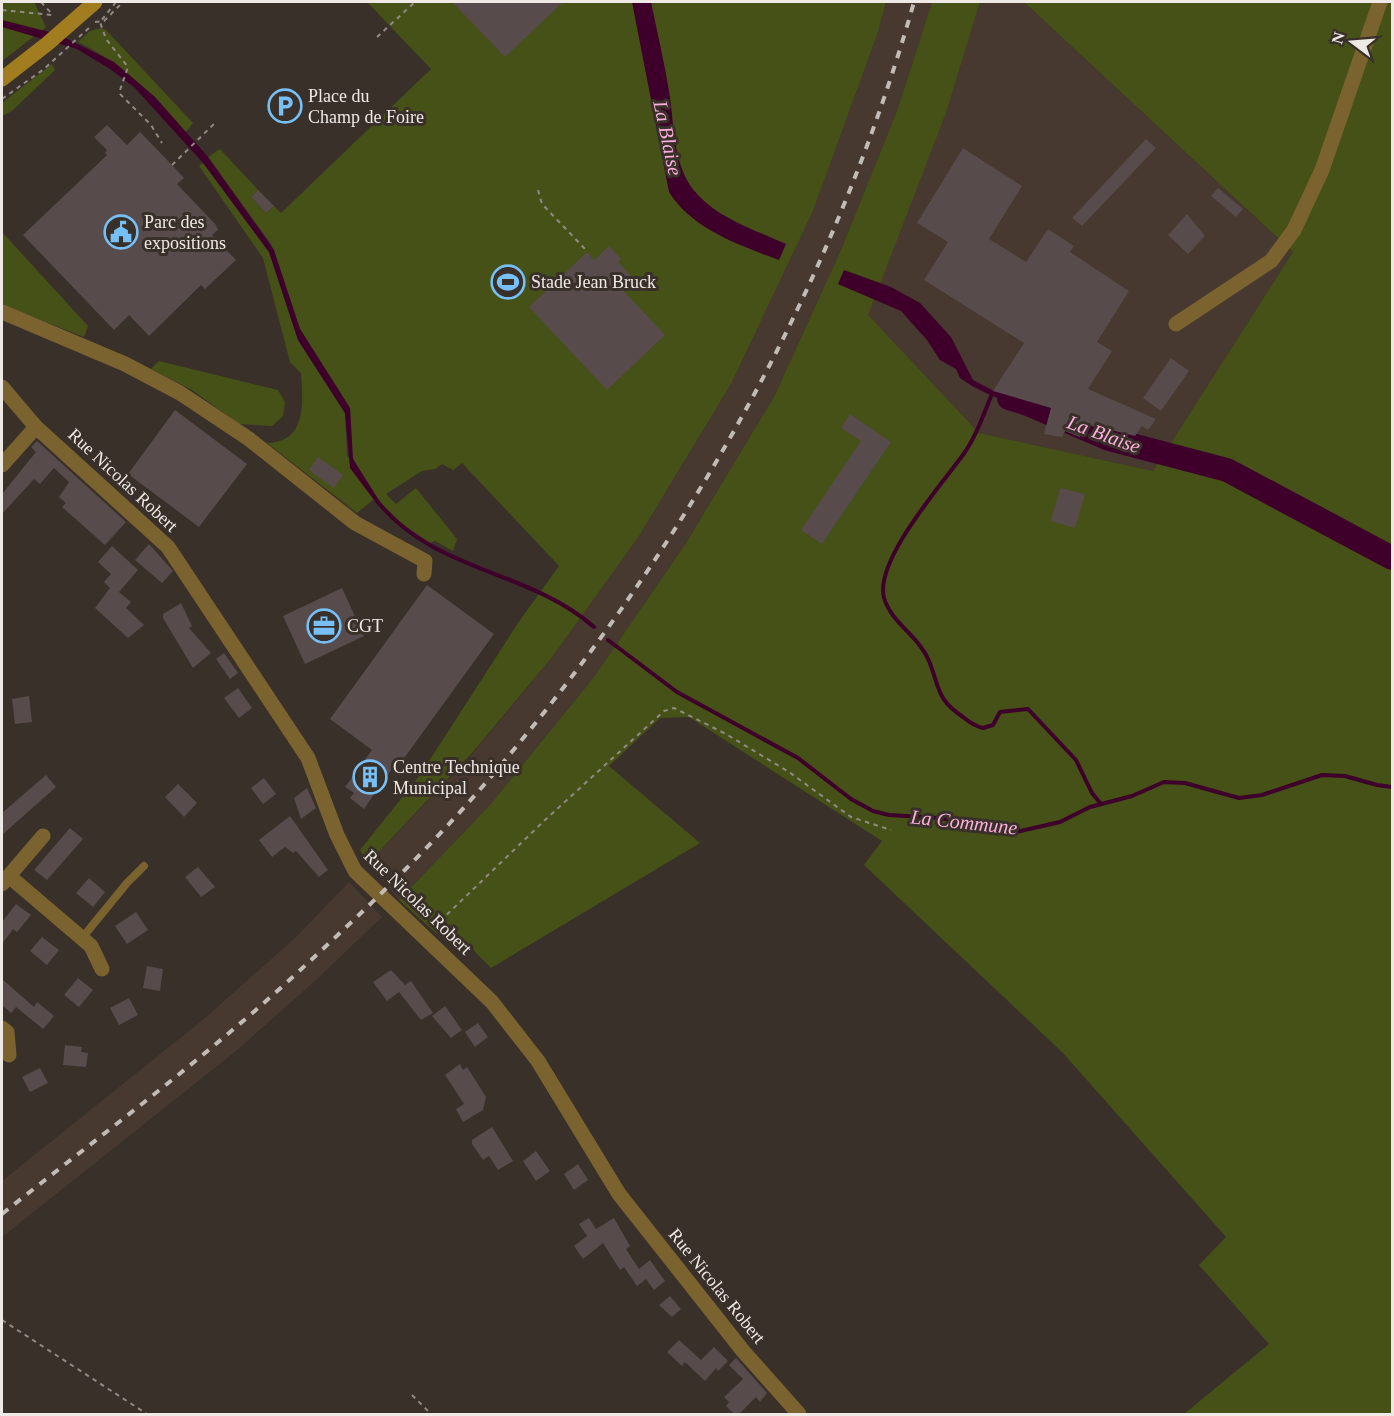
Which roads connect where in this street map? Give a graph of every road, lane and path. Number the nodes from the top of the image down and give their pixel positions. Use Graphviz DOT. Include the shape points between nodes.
graph roads {
  1 [pos="41,2"];
  2 [pos="95,2"];
  3 [pos="116,2"];
  4 [pos="123,2"];
  5 [pos="415,2"];
  6 [pos="1380,2"];
  7 [pos="84,8"];
  8 [pos="2,10"];
  9 [pos="52,15"];
  10 [pos="100,22"];
  11 [pos="65,28"];
  12 [pos="377,37"];
  13 [pos="2,79"];
  14 [pos="2,99"];
  15 [pos="217,121"];
  16 [pos="162,143"];
  17 [pos="172,165"];
  18 [pos="538,190"];
  19 [pos="585,249"];
  20 [pos="2,312"];
  21 [pos="1176,324"];
  22 [pos="2,387"];
  23 [pos="36,427"];
  24 [pos="2,465"];
  25 [pos="424,574"];
  26 [pos="891,830"];
  27 [pos="43,836"];
  28 [pos="144,866"];
  29 [pos="5,880"];
  30 [pos="424,937"];
  31 [pos="82,938"];
  32 [pos="102,969"];
  33 [pos="2,1028"];
  34 [pos="9,1055"];
  35 [pos="2,1320"];
  36 [pos="412,1395"];
  37 [pos="147,1414"];
  38 [pos="432,1414"];
  39 [pos="799,1414"];
  1 -- 9 [label="path"];
  2 -- 7 [label="main road"];
  3 -- 10 [label="path"];
  4 -- 10 [label="path"];
  5 -- 12 [label="path"];
  6 -- 21 [label="street" via="1322,170 1294,230 1271,261"];
  7 -- 11 [label="main road"];
  8 -- 9 [label="path"];
  9 -- 11 [label="path"];
  10 -- 14 [label="path"];
  10 -- 16 [label="path" via="106,39 128,67 119,93 151,125"];
  11 -- 13 [label="main road"];
  15 -- 17 [label="path"];
  18 -- 19 [label="path" via="542,204"];
  20 -- 25 [label="street" via="125,364 180,393 249,439 355,523 425,561"];
  22 -- 23 [label="street, Rue Nicolas Robert"];
  23 -- 24 [label="street"];
  23 -- 30 [label="street, Rue Nicolas Robert" via="168,547 308,758 350,865"];
  26 -- 30 [label="path" via="851,817 789,772 674,708 664,711 570,797"];
  27 -- 29 [label="street"];
  28 -- 31 [label="lane"];
  29 -- 31 [label="street"];
  30 -- 39 [label="street, Rue Nicolas Robert" via="492,1002 538,1061 619,1194 743,1351"];
  31 -- 32 [label="street" via="91,946"];
  33 -- 34 [label="street" via="7,1032"];
  35 -- 37 [label="path"];
  36 -- 38 [label="path"];
}
